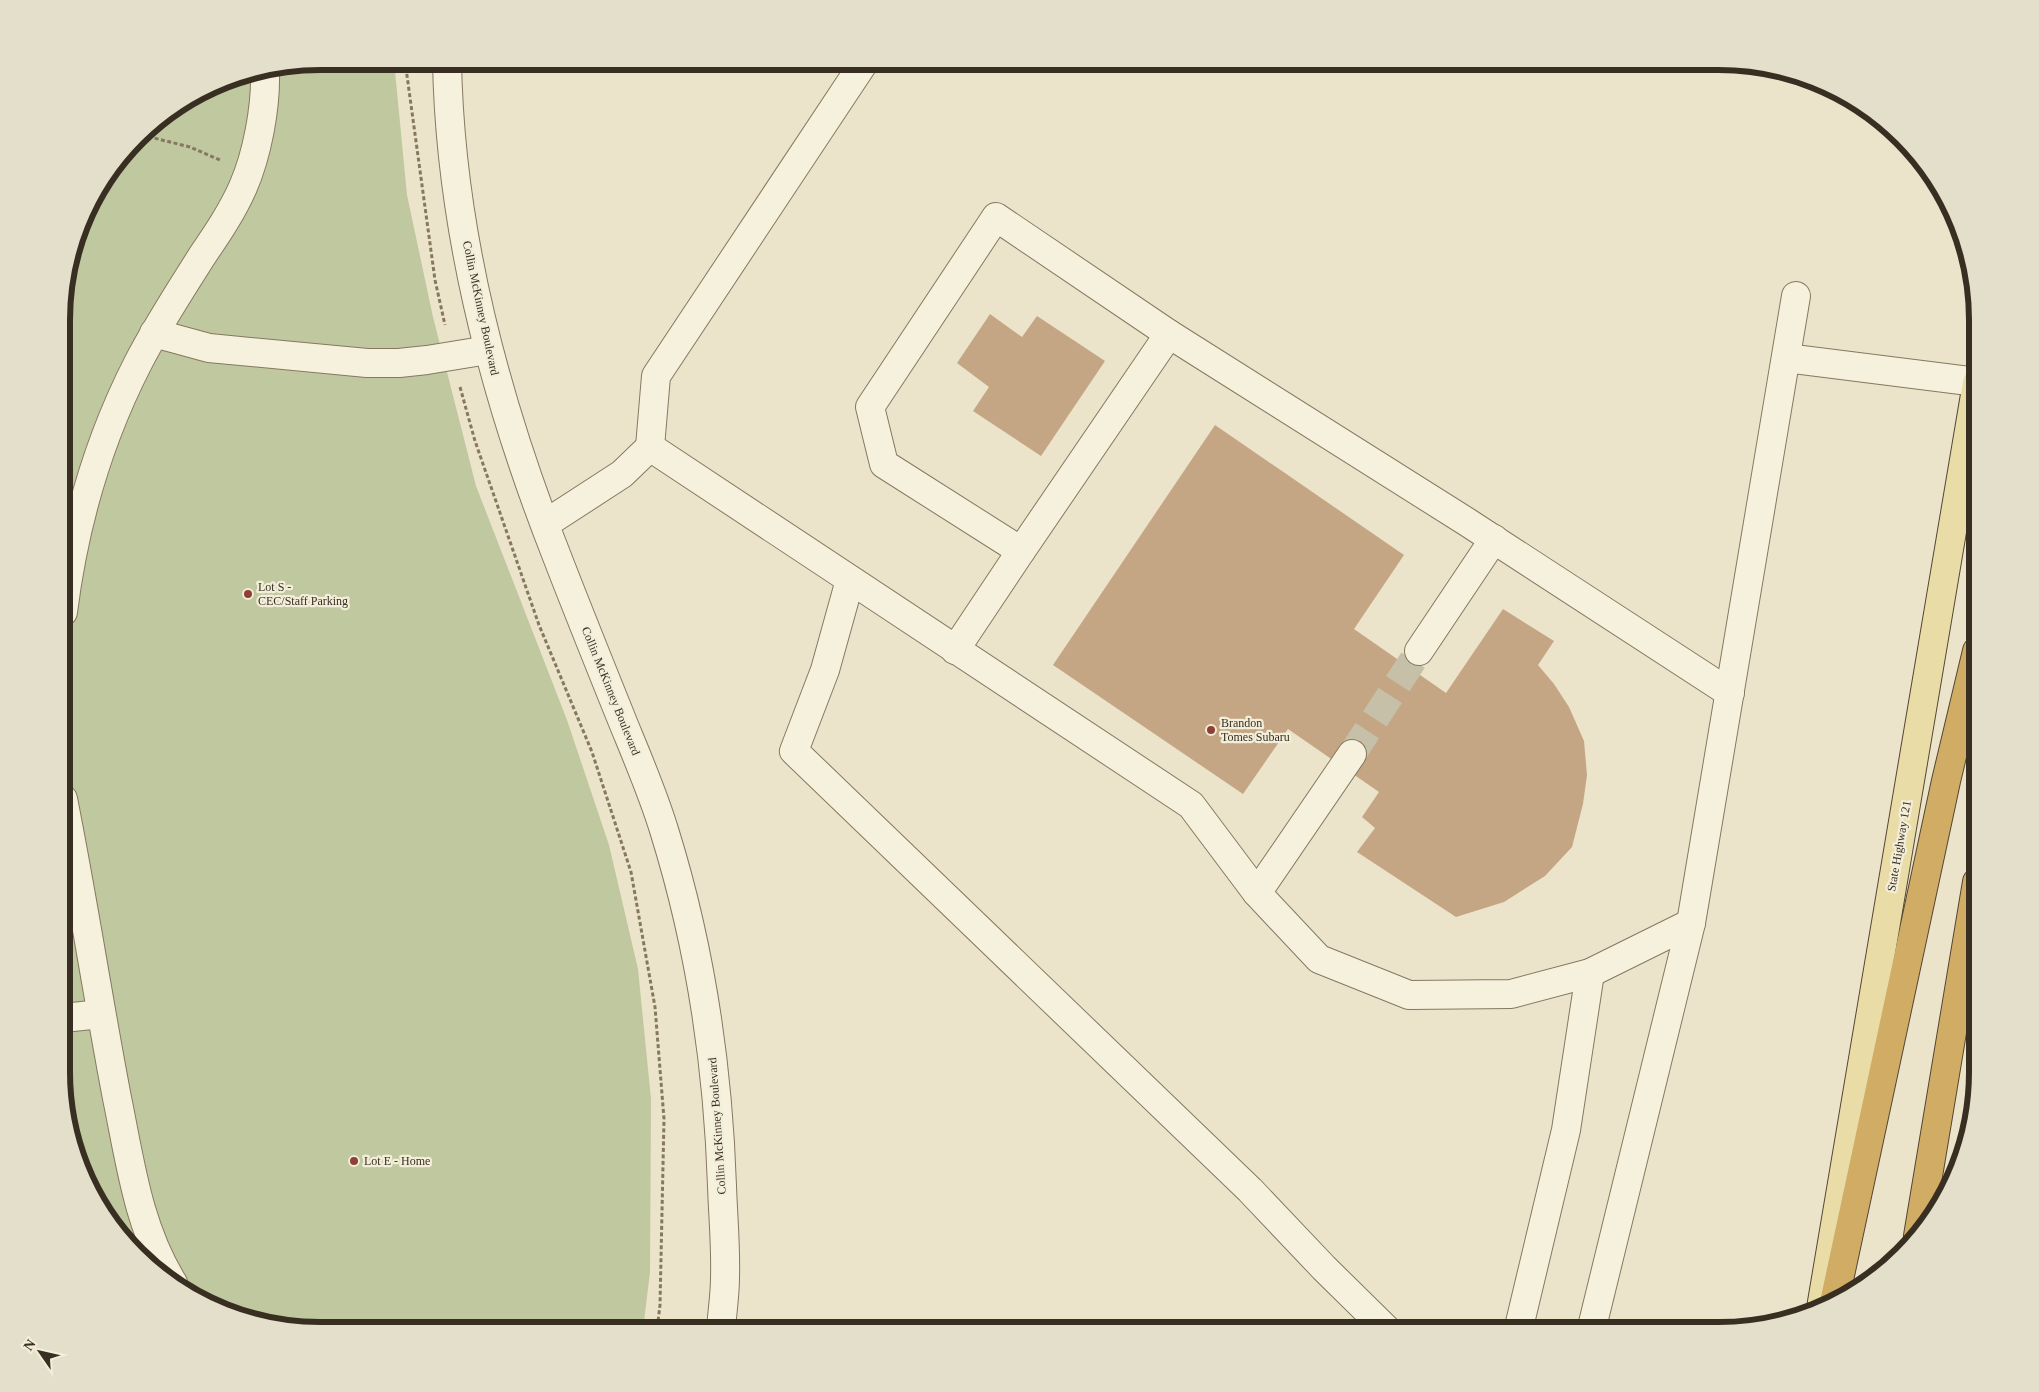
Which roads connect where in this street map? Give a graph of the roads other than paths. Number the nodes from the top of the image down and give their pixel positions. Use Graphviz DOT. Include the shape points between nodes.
graph roads {
  1 [pos="448,70"];
  2 [pos="860,70"];
  3 [pos="264,77"];
  4 [pos="1796,296"];
  5 [pos="154,333"];
  6 [pos="1169,334"];
  7 [pos="488,350"];
  8 [pos="1786,358"];
  9 [pos="1969,381"];
  10 [pos="1969,429"];
  11 [pos="650,447"];
  12 [pos="545,524"];
  13 [pos="1494,539"];
  14 [pos="1021,551"];
  15 [pos="70,569"];
  16 [pos="850,580"];
  17 [pos="956,650"];
  18 [pos="1419,651"];
  19 [pos="1969,685"];
  20 [pos="1730,693"];
  21 [pos="1352,754"];
  22 [pos="70,839"];
  23 [pos="1257,893"];
  24 [pos="1691,923"];
  25 [pos="1969,930"];
  26 [pos="1590,973"];
  27 [pos="101,1014"];
  28 [pos="70,1017"];
  29 [pos="1921,1219"];
  30 [pos="165,1268"];
  31 [pos="1836,1292"];
  32 [pos="1823,1299"];
  33 [pos="722,1322"];
  34 [pos="1379,1322"];
  35 [pos="1520,1322"];
  36 [pos="1592,1322"];
  1 -- 7 [label="street, Collin McKinney Boulevard" via="459,194"];
  2 -- 11 [label="street" via="656,376"];
  3 -- 5 [label="street" via="260,124 249,172 231,212"];
  4 -- 8 [label="street"];
  5 -- 7 [label="street" via="209,348 367,363 399,363"];
  5 -- 15 [label="street" via="120,398 100,449"];
  6 -- 13 [label="street"];
  6 -- 14 [label="street"];
  6 -- 14 [label="street" via="996,217 870,407 884,464"];
  7 -- 12 [label="street, Collin McKinney Boulevard"];
  8 -- 9 [label="street"];
  8 -- 20 [label="street"];
  10 -- 32 [label="main road, State Highway 121"];
  11 -- 12 [label="street" via="622,474"];
  11 -- 16 [label="street"];
  12 -- 33 [label="street, Collin McKinney Boulevard" via="663,826 685,903 716,1079 725,1269"];
  13 -- 18 [label="street"];
  13 -- 20 [label="street"];
  14 -- 17 [label="street"];
  16 -- 17 [label="street"];
  16 -- 34 [label="street" via="825,670 794,751 1250,1190"];
  17 -- 23 [label="street" via="1192,806"];
  19 -- 31 [label="highway"];
  20 -- 24 [label="street"];
  21 -- 23 [label="street"];
  22 -- 27 [label="street"];
  23 -- 26 [label="street" via="1319,959 1409,995 1510,994"];
  24 -- 26 [label="street"];
  24 -- 36 [label="street"];
  25 -- 29 [label="highway"];
  26 -- 35 [label="street" via="1566,1130"];
  27 -- 28 [label="street"];
  27 -- 30 [label="street" via="141,1212"];
}
